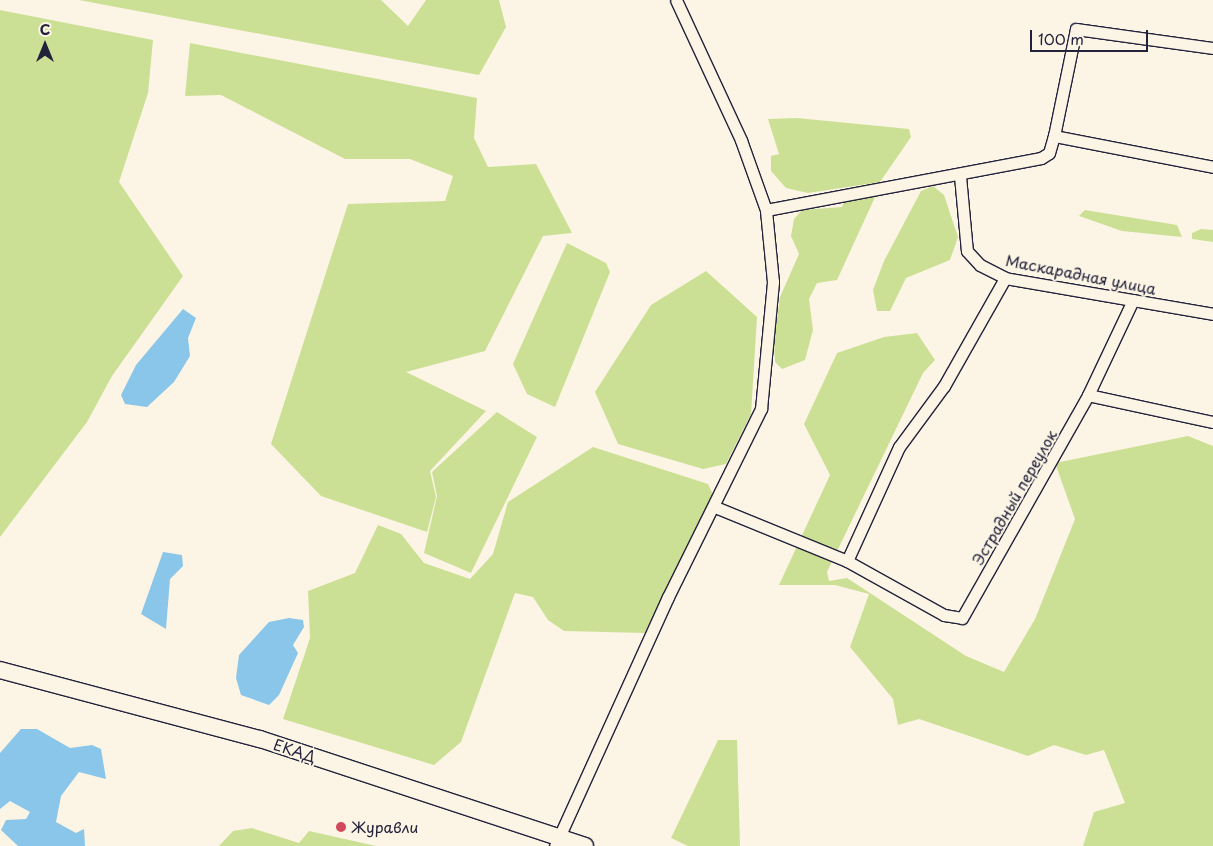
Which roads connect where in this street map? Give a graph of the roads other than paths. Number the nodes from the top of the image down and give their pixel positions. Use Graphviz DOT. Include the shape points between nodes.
graph roads {
  1 [pos="676,0"];
  2 [pos="1213,48"];
  3 [pos="1054,136"];
  4 [pos="1213,167"];
  5 [pos="960,176"];
  6 [pos="766,210"];
  7 [pos="1005,278"];
  8 [pos="1133,300"];
  9 [pos="1213,314"];
  10 [pos="1088,396"];
  11 [pos="1213,422"];
  12 [pos="716,506"];
  13 [pos="847,561"];
  14 [pos="0,670"];
  15 [pos="557,842"];
  16 [pos="585,846"];
  1 -- 6 [label="street" via="741,140"];
  2 -- 3 [label="street" via="1076,28"];
  3 -- 4 [label="street"];
  3 -- 5 [label="street" via="1048,153 1034,161"];
  5 -- 6 [label="street"];
  5 -- 7 [label="street, Маскарадная улица" via="971,260"];
  6 -- 12 [label="street" via="773,282 761,409"];
  7 -- 8 [label="street, Маскарадная улица"];
  7 -- 13 [label="street" via="944,386 899,447"];
  8 -- 9 [label="street, Маскарадная улица"];
  8 -- 10 [label="street, Эстрадный переулок" via="1130,314"];
  10 -- 11 [label="street"];
  10 -- 13 [label="street, Эстрадный переулок" via="967,613 956,619 944,615"];
  12 -- 13 [label="street"];
  12 -- 15 [label="street" via="668,597"];
  14 -- 15 [label="highway, ЕКАД" via="260,739"];
  15 -- 16 [label="highway, ЕКАД"];
}
